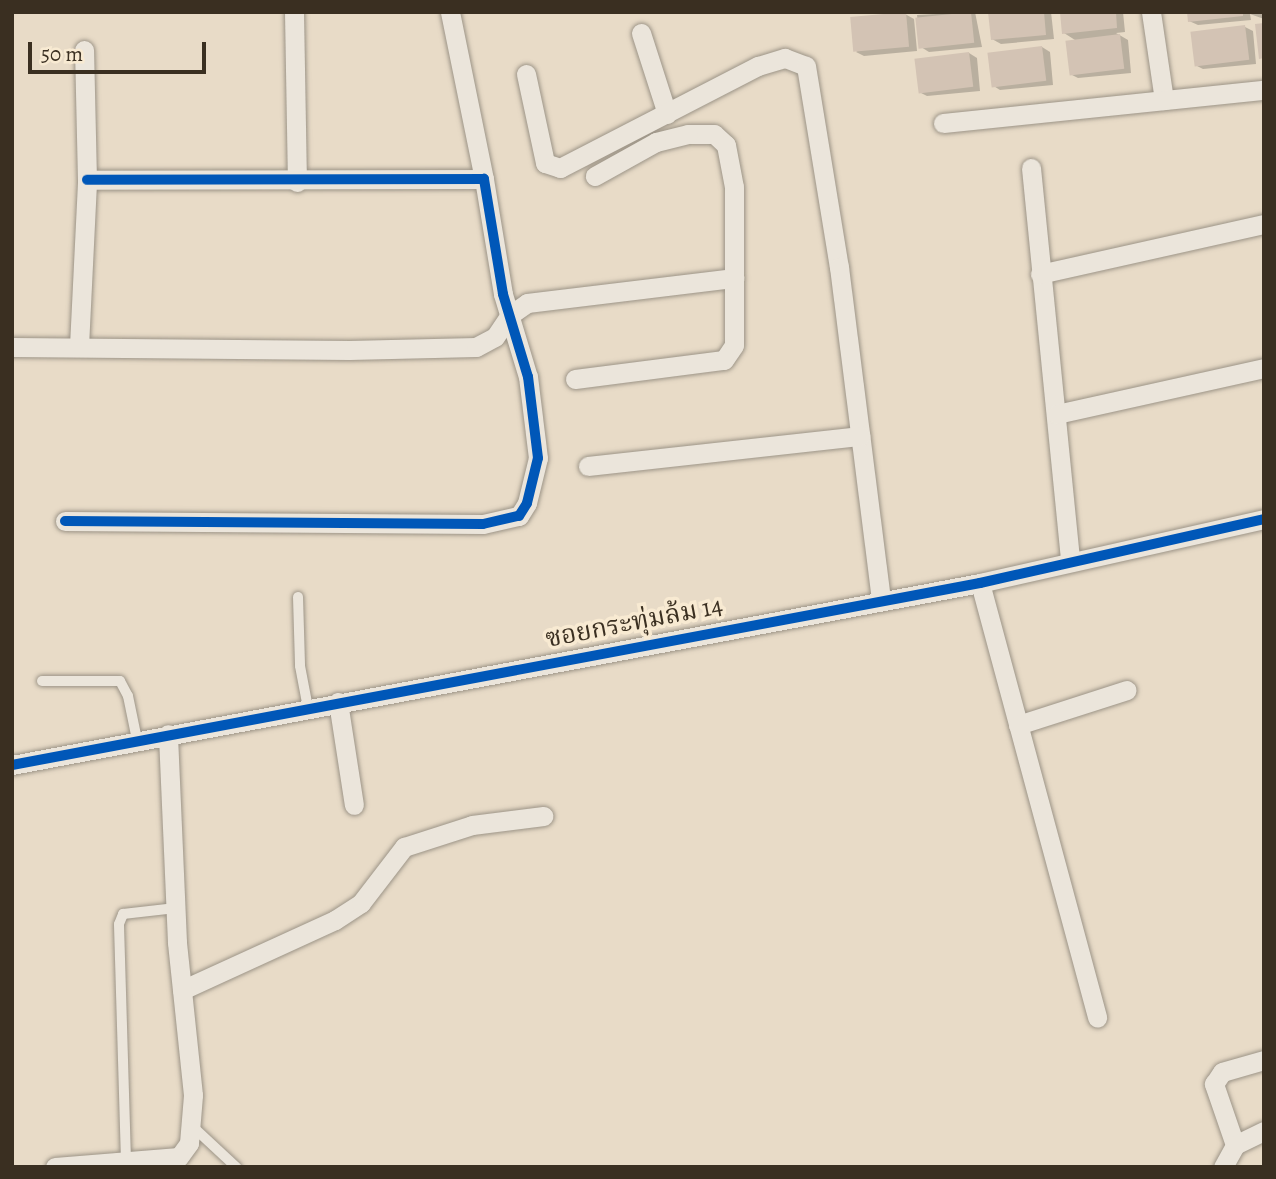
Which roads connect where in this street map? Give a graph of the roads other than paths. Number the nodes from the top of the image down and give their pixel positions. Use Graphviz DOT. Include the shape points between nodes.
graph roads {
  1 [pos="294,12"];
  2 [pos="450,12"];
  3 [pos="1151,12"];
  4 [pos="641,33"];
  5 [pos="84,50"];
  6 [pos="526,74"];
  7 [pos="1264,90"];
  8 [pos="1164,100"];
  9 [pos="667,114"];
  10 [pos="943,123"];
  11 [pos="1031,168"];
  12 [pos="595,177"];
  13 [pos="484,179"];
  14 [pos="87,180"];
  15 [pos="297,181"];
  16 [pos="1264,224"];
  17 [pos="1040,274"];
  18 [pos="735,278"];
  19 [pos="510,315"];
  20 [pos="79,346"];
  21 [pos="12,347"];
  22 [pos="1264,368"];
  23 [pos="575,379"];
  24 [pos="1056,414"];
  25 [pos="860,436"];
  26 [pos="588,466"];
  27 [pos="1264,519"];
  28 [pos="65,522"];
  29 [pos="1070,561"];
  30 [pos="980,583"];
  31 [pos="298,597"];
  32 [pos="881,599"];
  33 [pos="42,681"];
  34 [pos="1127,690"];
  35 [pos="338,702"];
  36 [pos="309,708"];
  37 [pos="1018,725"];
  38 [pos="168,734"];
  39 [pos="137,740"];
  40 [pos="12,765"];
  41 [pos="354,805"];
  42 [pos="543,816"];
  43 [pos="176,908"];
  44 [pos="181,990"];
  45 [pos="1097,1018"];
  46 [pos="1264,1060"];
  47 [pos="190,1125"];
  48 [pos="1264,1132"];
  49 [pos="1235,1145"];
  50 [pos="126,1161"];
  51 [pos="55,1167"];
  52 [pos="236,1167"];
  53 [pos="1223,1167"];
  1 -- 15 [label="street"];
  2 -- 13 [label="street"];
  3 -- 8 [label="street"];
  4 -- 9 [label="street"];
  5 -- 14 [label="street"];
  6 -- 9 [label="street" via="545,163 551,168 560,168"];
  7 -- 8 [label="street"];
  8 -- 10 [label="street"];
  9 -- 25 [label="street" via="770,61 796,59 806,66"];
  11 -- 17 [label="street"];
  12 -- 18 [label="street" via="656,142 688,134 714,134 726,145 734,187"];
  13 -- 15 [label="street"];
  13 -- 19 [label="street"];
  14 -- 15 [label="street"];
  14 -- 20 [label="street"];
  16 -- 17 [label="street"];
  17 -- 24 [label="street"];
  18 -- 19 [label="street" via="527,303"];
  18 -- 23 [label="street" via="734,345 724,360"];
  19 -- 20 [label="street" via="495,337 476,346 349,350"];
  19 -- 28 [label="street" via="528,377 538,458 527,503 519,516 483,524"];
  20 -- 21 [label="street"];
  22 -- 24 [label="street"];
  24 -- 29 [label="street"];
  25 -- 26 [label="street"];
  25 -- 32 [label="street"];
  27 -- 29 [label="street, ซอยกระทุ่มล้ม 14"];
  29 -- 30 [label="street, ซอยกระทุ่มล้ม 14"];
  30 -- 32 [label="street, ซอยกระทุ่มล้ม 14"];
  30 -- 37 [label="street"];
  31 -- 36 [label="lane" via="300,666"];
  32 -- 35 [label="street, ซอยกระทุ่มล้ม 14"];
  33 -- 39 [label="lane" via="120,681 128,696"];
  34 -- 37 [label="street"];
  35 -- 36 [label="street, ซอยกระทุ่มล้ม 14"];
  35 -- 41 [label="street"];
  36 -- 38 [label="street, ซอยกระทุ่มล้ม 14"];
  37 -- 45 [label="street"];
  38 -- 39 [label="street, ซอยกระทุ่มล้ม 14"];
  38 -- 43 [label="street"];
  39 -- 40 [label="street, ซอยกระทุ่มล้ม 14"];
  42 -- 44 [label="street" via="472,825 404,847 361,903 335,920"];
  43 -- 44 [label="street"];
  43 -- 50 [label="lane" via="123,914 119,924"];
  44 -- 47 [label="street" via="194,1096"];
  46 -- 49 [label="street" via="1222,1072 1214,1084"];
  47 -- 50 [label="street" via="189,1143 179,1157"];
  47 -- 52 [label="lane"];
  48 -- 49 [label="street"];
  49 -- 53 [label="street"];
  50 -- 51 [label="street"];
}
